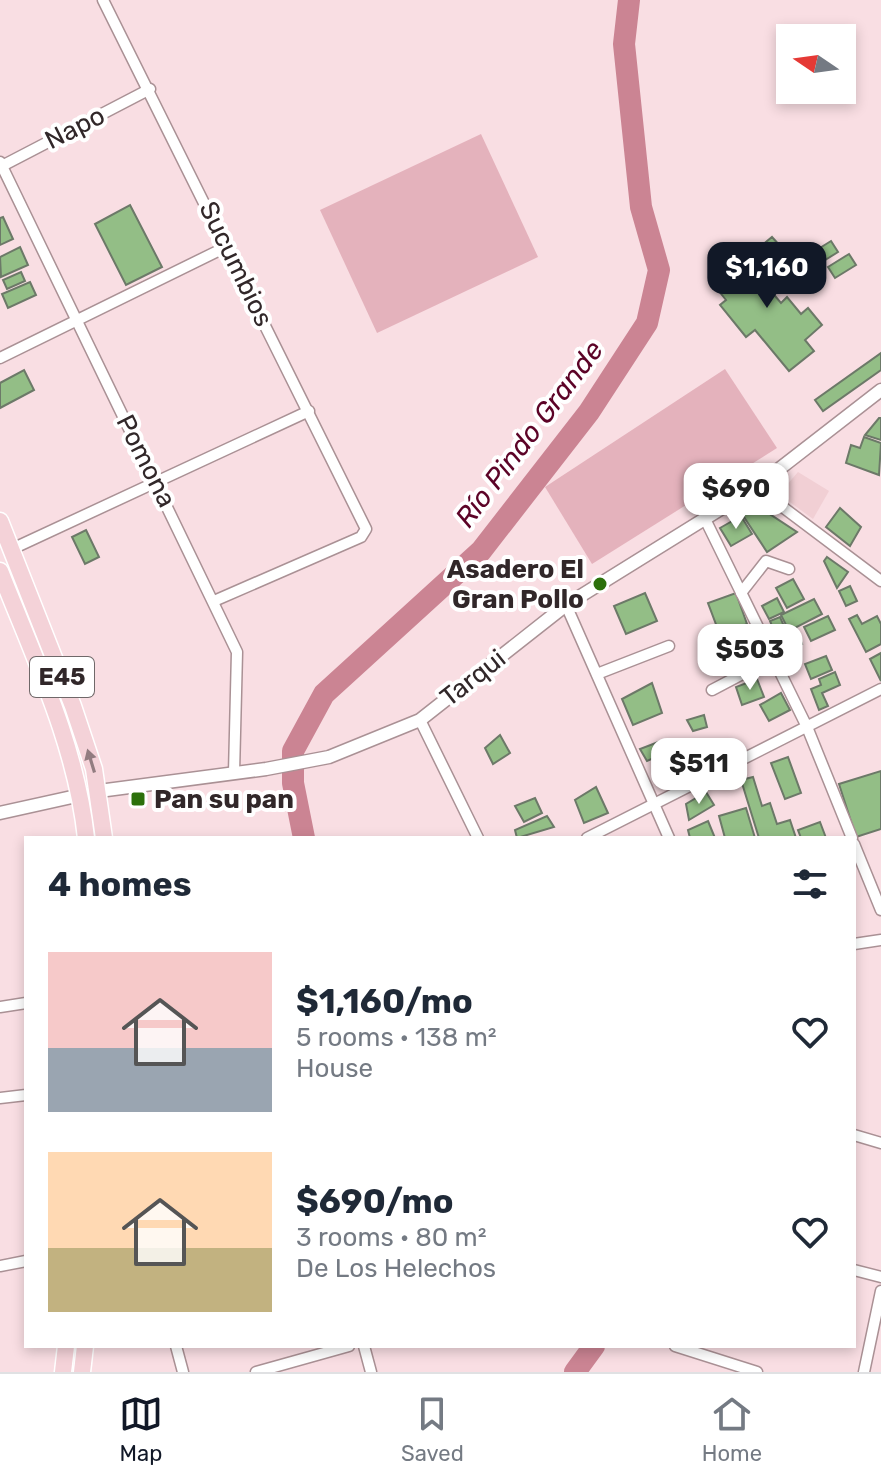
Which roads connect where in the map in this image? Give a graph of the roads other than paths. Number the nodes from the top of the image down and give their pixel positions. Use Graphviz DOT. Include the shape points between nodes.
graph roads {
  1 [pos="103,0"];
  2 [pos="150,89"];
  3 [pos="1,165"];
  4 [pos="228,246"];
  5 [pos="74,319"];
  6 [pos="0,358"];
  7 [pos="881,390"];
  8 [pos="309,411"];
  9 [pos="157,482"];
  10 [pos="756,487"];
  11 [pos="0,521"];
  12 [pos="706,521"];
  13 [pos="12,549"];
  14 [pos="789,569"];
  15 [pos="0,571"];
  16 [pos="881,581"];
  17 [pos="741,593"];
  18 [pos="214,601"];
  19 [pos="566,605"];
  20 [pos="669,646"];
  21 [pos="773,658"];
  22 [pos="597,674"];
  23 [pos="881,689"];
  24 [pos="712,690"];
  25 [pos="420,720"];
  26 [pos="807,727"];
  27 [pos="234,773"];
  28 [pos="99,791"];
  29 [pos="81,795"];
  30 [pos="654,804"];
  31 [pos="0,813"];
  32 [pos="86,836"];
  33 [pos="104,836"];
  34 [pos="477,836"];
  35 [pos="591,836"];
  36 [pos="668,836"];
  37 [pos="851,836"];
  38 [pos="856,849"];
  39 [pos="881,910"];
  40 [pos="881,940"];
  41 [pos="856,944"];
  42 [pos="24,1003"];
  43 [pos="0,1007"];
  44 [pos="24,1095"];
  45 [pos="0,1098"];
  46 [pos="856,1136"];
  47 [pos="881,1143"];
  48 [pos="24,1261"];
  49 [pos="0,1266"];
  50 [pos="856,1271"];
  51 [pos="881,1277"];
  52 [pos="881,1291"];
  53 [pos="66,1348"];
  54 [pos="85,1348"];
  55 [pos="177,1348"];
  56 [pos="342,1348"];
  57 [pos="365,1348"];
  58 [pos="681,1348"];
  59 [pos="63,1372"];
  60 [pos="82,1372"];
  61 [pos="183,1372"];
  62 [pos="256,1372"];
  63 [pos="371,1372"];
  64 [pos="757,1372"];
  65 [pos="864,1372"];
  1 -- 2 [label="street, Sucumbios"];
  2 -- 3 [label="street, Napo"];
  2 -- 4 [label="street, Sucumbios"];
  3 -- 5 [label="street, Pomona"];
  4 -- 5 [label="street"];
  4 -- 8 [label="street, Sucumbios"];
  5 -- 6 [label="street"];
  5 -- 9 [label="street, Pomona"];
  7 -- 10 [label="street, Tarqui"];
  8 -- 9 [label="street"];
  8 -- 18 [label="street, Sucumbios" via="366,529 361,537"];
  9 -- 13 [label="street"];
  9 -- 18 [label="street, Pomona"];
  10 -- 12 [label="street, Tarqui"];
  10 -- 16 [label="street"];
  11 -- 13 [label="highway, E45"];
  12 -- 17 [label="street"];
  12 -- 19 [label="street, Tarqui"];
  28 -- 13 [label="highway, E45, one-way" via="73,706"];
  14 -- 17 [label="street" via="766,561"];
  15 -- 29 [label="highway, E45" via="56,712"];
  17 -- 21 [label="street"];
  18 -- 27 [label="street, Pomona" via="237,652"];
  19 -- 22 [label="street"];
  19 -- 25 [label="street, Tarqui"];
  20 -- 22 [label="street"];
  21 -- 24 [label="street"];
  21 -- 26 [label="street"];
  22 -- 30 [label="street"];
  23 -- 26 [label="street"];
  25 -- 27 [label="street, Tarqui" via="329,757"];
  25 -- 34 [label="street"];
  26 -- 30 [label="street"];
  26 -- 37 [label="street"];
  27 -- 28 [label="street, Tarqui"];
  28 -- 29 [label="street, Tarqui"];
  28 -- 33 [label="highway, E45"];
  29 -- 31 [label="street, Tarqui"];
  29 -- 32 [label="highway, E45"];
  30 -- 35 [label="street"];
  30 -- 36 [label="street"];
  38 -- 39 [label="street"];
  40 -- 41 [label="street"];
  42 -- 43 [label="street"];
  44 -- 45 [label="street"];
  46 -- 47 [label="street"];
  48 -- 49 [label="street"];
  50 -- 51 [label="street"];
  52 -- 65 [label="street"];
  53 -- 59 [label="highway"];
  54 -- 60 [label="highway"];
  55 -- 61 [label="street"];
  56 -- 62 [label="street"];
  57 -- 63 [label="street"];
  58 -- 64 [label="street"];
}
